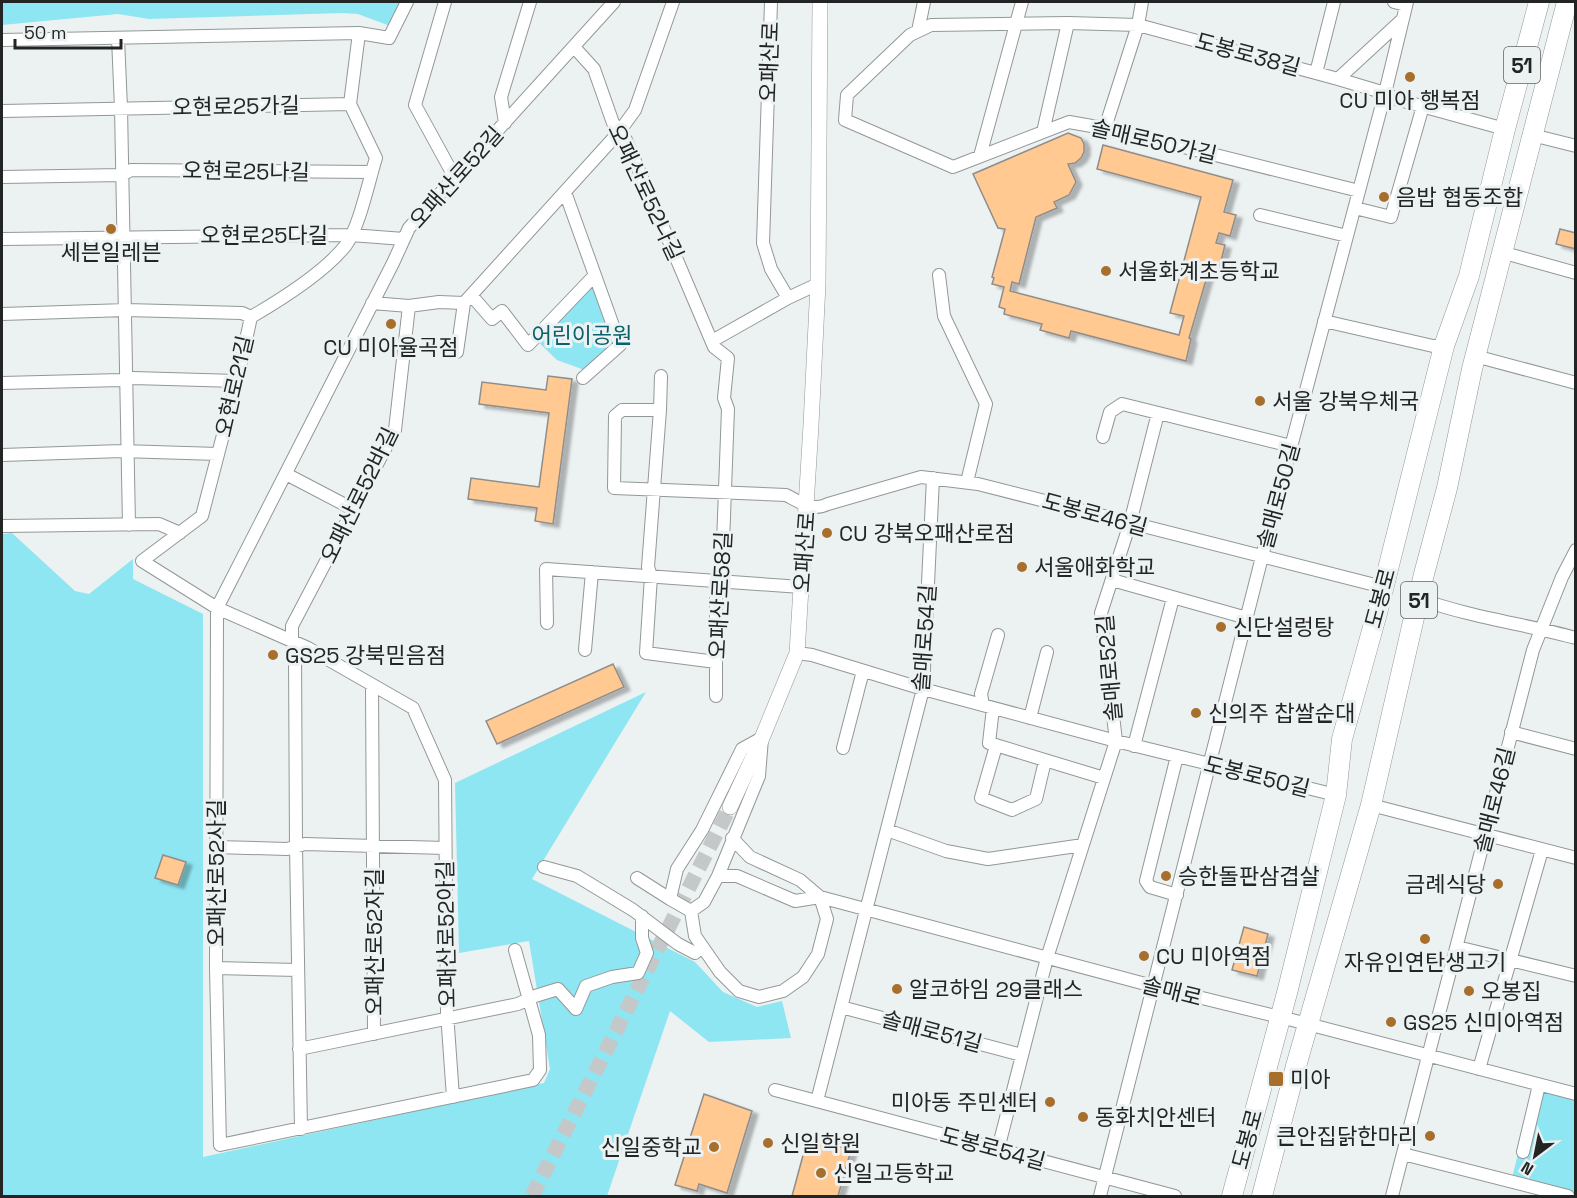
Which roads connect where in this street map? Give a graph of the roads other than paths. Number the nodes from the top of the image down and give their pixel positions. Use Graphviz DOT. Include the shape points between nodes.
graph roads {
  1 [pos="407,2"];
  2 [pos="445,2"];
  3 [pos="530,2"];
  4 [pos="614,2"];
  5 [pos="673,2"];
  6 [pos="771,2"];
  7 [pos="820,2"];
  8 [pos="924,2"];
  9 [pos="1022,2"];
  10 [pos="1142,2"];
  11 [pos="1334,2"];
  12 [pos="1539,2"];
  13 [pos="1568,2"];
  14 [pos="1402,3"];
  15 [pos="1403,19"];
  16 [pos="1068,23"];
  17 [pos="1016,24"];
  18 [pos="1138,25"];
  19 [pos="918,31"];
  20 [pos="359,33"];
  21 [pos="118,38"];
  22 [pos="2,40"];
  23 [pos="574,47"];
  24 [pos="1316,73"];
  25 [pos="1338,79"];
  26 [pos="1385,93"];
  27 [pos="350,104"];
  28 [pos="1423,106"];
  29 [pos="121,108"];
  30 [pos="2,111"];
  31 [pos="505,123"];
  32 [pos="1105,128"];
  33 [pos="1505,129"];
  34 [pos="620,132"];
  35 [pos="1043,132"];
  36 [pos="1532,135"];
  37 [pos="1575,146"];
  38 [pos="980,156"];
  39 [pos="952,166"];
  40 [pos="372,172"];
  41 [pos="122,175"];
  42 [pos="2,177"];
  43 [pos="455,178"];
  44 [pos="1359,191"];
  45 [pos="565,192"];
  46 [pos="1355,208"];
  47 [pos="1260,215"];
  48 [pos="351,235"];
  49 [pos="124,236"];
  50 [pos="1347,236"];
  51 [pos="2,239"];
  52 [pos="404,239"];
  53 [pos="1502,252"];
  54 [pos="1575,273"];
  55 [pos="595,275"];
  56 [pos="939,276"];
  57 [pos="818,284"];
  58 [pos="788,297"];
  59 [pos="467,299"];
  60 [pos="372,303"];
  61 [pos="409,306"];
  62 [pos="126,310"];
  63 [pos="2,314"];
  64 [pos="251,317"];
  65 [pos="1324,321"];
  66 [pos="712,341"];
  67 [pos="1444,346"];
  68 [pos="457,352"];
  69 [pos="1475,356"];
  70 [pos="661,376"];
  71 [pos="583,378"];
  72 [pos="125,380"];
  73 [pos="237,381"];
  74 [pos="2,383"];
  75 [pos="1575,383"];
  76 [pos="660,410"];
  77 [pos="1158,413"];
  78 [pos="1103,437"];
  79 [pos="1292,446"];
  80 [pos="128,451"];
  81 [pos="218,454"];
  82 [pos="2,455"];
  83 [pos="286,474"];
  84 [pos="933,478"];
  85 [pos="967,482"];
  86 [pos="653,489"];
  87 [pos="725,493"];
  88 [pos="806,506"];
  89 [pos="353,509"];
  90 [pos="1130,523"];
  91 [pos="129,525"];
  92 [pos="2,526"];
  93 [pos="180,533"];
  94 [pos="1575,550"];
  95 [pos="1262,558"];
  96 [pos="592,572"];
  97 [pos="651,576"];
  98 [pos="1112,580"];
  99 [pos="719,581"];
  100 [pos="801,587"];
  101 [pos="1383,587"];
  102 [pos="1173,597"];
  103 [pos="1420,598"];
  104 [pos="217,608"];
  105 [pos="1247,618"];
  106 [pos="547,623"];
  107 [pos="1540,630"];
  108 [pos="998,635"];
  109 [pos="1575,638"];
  110 [pos="292,642"];
  111 [pos="585,650"];
  112 [pos="1047,652"];
  113 [pos="797,653"];
  114 [pos="716,662"];
  115 [pos="863,671"];
  116 [pos="372,685"];
  117 [pos="923,689"];
  118 [pos="716,696"];
  119 [pos="988,707"];
  120 [pos="1030,718"];
  121 [pos="1511,732"];
  122 [pos="762,738"];
  123 [pos="1116,741"];
  124 [pos="996,746"];
  125 [pos="1134,746"];
  126 [pos="843,748"];
  127 [pos="1575,748"];
  128 [pos="1178,756"];
  129 [pos="1045,761"];
  130 [pos="1210,764"];
  131 [pos="1104,778"];
  132 [pos="1336,795"];
  133 [pos="1371,805"];
  134 [pos="730,807"];
  135 [pos="887,830"];
  136 [pos="1486,835"];
  137 [pos="732,838"];
  138 [pos="1083,845"];
  139 [pos="374,846"];
  140 [pos="216,847"];
  141 [pos="296,847"];
  142 [pos="446,848"];
  143 [pos="1542,850"];
  144 [pos="1575,858"];
  145 [pos="544,867"];
  146 [pos="718,876"];
  147 [pos="637,878"];
  148 [pos="1177,894"];
  149 [pos="820,897"];
  150 [pos="670,899"];
  151 [pos="867,910"];
  152 [pos="691,911"];
  153 [pos="642,916"];
  154 [pos="702,947"];
  155 [pos="1457,947"];
  156 [pos="515,950"];
  157 [pos="1047,958"];
  158 [pos="1509,960"];
  159 [pos="216,968"];
  160 [pos="298,970"];
  161 [pos="1575,976"];
  162 [pos="1153,986"];
  163 [pos="531,998"];
  164 [pos="841,1007"];
  165 [pos="1280,1017"];
  166 [pos="447,1019"];
  167 [pos="1308,1024"];
  168 [pos="374,1034"];
  169 [pos="300,1049"];
  170 [pos="1022,1055"];
  171 [pos="1429,1056"];
  172 [pos="1479,1069"];
  173 [pos="1539,1085"];
  174 [pos="775,1090"];
  175 [pos="1575,1094"];
  176 [pos="453,1097"];
  177 [pos="817,1101"];
  178 [pos="301,1129"];
  179 [pos="998,1149"];
  180 [pos="1523,1152"];
  181 [pos="1403,1154"];
  182 [pos="1105,1177"];
  183 [pos="1100,1197"];
  184 [pos="1175,1197"];
  185 [pos="1232,1197"];
  186 [pos="1262,1197"];
  187 [pos="1392,1197"];
  188 [pos="1568,1197"];
  1 -- 20 [label="street" via="389,38"];
  2 -- 43 [label="street" via="415,105"];
  3 -- 31 [label="street" via="501,98"];
  4 -- 23 [label="street, 오패산로52길"];
  5 -- 34 [label="street" via="635,110"];
  6 -- 58 [label="street, 오패산로" via="763,243 771,269"];
  7 -- 57 [label="street, 오패산로"];
  8 -- 19 [label="street"];
  9 -- 17 [label="street"];
  10 -- 18 [label="street"];
  11 -- 24 [label="street"];
  12 -- 33 [label="main road, 도봉로 / 51"];
  13 -- 36 [label="main road, 도봉로 / 51"];
  14 -- 15 [label="street, 솔매로50길"];
  15 -- 25 [label="street"];
  15 -- 26 [label="street, 솔매로50길"];
  16 -- 17 [label="street, 도봉로38길"];
  16 -- 18 [label="street, 도봉로38길"];
  16 -- 35 [label="street"];
  17 -- 19 [label="street, 도봉로38길" via="931,24"];
  17 -- 38 [label="street"];
  18 -- 24 [label="street, 도봉로38길"];
  18 -- 32 [label="street"];
  19 -- 39 [label="street, 도봉로38길" via="847,95 845,120"];
  20 -- 21 [label="street"];
  20 -- 27 [label="street"];
  21 -- 22 [label="street"];
  21 -- 29 [label="street"];
  23 -- 31 [label="street, 오패산로52길"];
  23 -- 34 [label="street, 오패산로52나길" via="594,69 613,123"];
  24 -- 25 [label="street, 도봉로38길"];
  25 -- 26 [label="street, 도봉로38길"];
  26 -- 28 [label="street, 도봉로38길"];
  26 -- 44 [label="street, 솔매로50길"];
  27 -- 29 [label="street, 오현로25가길"];
  27 -- 40 [label="street, 오현로21길" via="376,158"];
  28 -- 33 [label="street, 도봉로38길"];
  28 -- 46 [label="street" via="1391,217"];
  29 -- 30 [label="street, 오현로25가길"];
  29 -- 41 [label="street"];
  31 -- 43 [label="street, 오패산로52길"];
  32 -- 35 [label="street, 솔매로50가길" via="1069,122"];
  32 -- 44 [label="street, 솔매로50가길"];
  33 -- 67 [label="main road, 도봉로 / 51" via="1469,276"];
  34 -- 45 [label="street"];
  34 -- 66 [label="street, 오패산로52나길"];
  35 -- 38 [label="street, 솔매로50가길"];
  36 -- 37 [label="street"];
  36 -- 53 [label="main road, 도봉로 / 51"];
  38 -- 39 [label="street, 솔매로50가길"];
  40 -- 41 [label="street, 오현로25나길" via="131,170"];
  40 -- 48 [label="street, 오현로21길"];
  41 -- 42 [label="street, 오현로25나길"];
  41 -- 49 [label="street"];
  43 -- 52 [label="street, 오패산로52길" via="409,228"];
  44 -- 46 [label="street, 솔매로50길"];
  45 -- 55 [label="street"];
  45 -- 59 [label="street"];
  46 -- 50 [label="street, 솔매로50길"];
  47 -- 50 [label="street"];
  48 -- 49 [label="street, 오현로25다길"];
  48 -- 52 [label="street, 오현로25다길"];
  48 -- 64 [label="street, 오현로21길" via="325,266"];
  49 -- 51 [label="street, 오현로25다길"];
  49 -- 62 [label="street"];
  50 -- 65 [label="street, 솔매로50길"];
  52 -- 60 [label="street, 오패산로52길"];
  53 -- 54 [label="street"];
  53 -- 69 [label="main road, 도봉로 / 51"];
  55 -- 59 [label="street" via="528,345 502,311 492,319"];
  55 -- 71 [label="street" via="620,345"];
  56 -- 85 [label="street" via="944,315 986,404"];
  57 -- 58 [label="street"];
  57 -- 88 [label="street, 오패산로"];
  58 -- 66 [label="street"];
  59 -- 61 [label="street"];
  59 -- 68 [label="street"];
  60 -- 61 [label="street"];
  60 -- 83 [label="street, 오패산로52길"];
  61 -- 89 [label="street, 오패산로52바길" via="395,430"];
  62 -- 63 [label="street"];
  62 -- 64 [label="street" via="242,313"];
  62 -- 72 [label="street"];
  64 -- 73 [label="street, 오현로21길"];
  65 -- 67 [label="street"];
  65 -- 79 [label="street, 솔매로50길"];
  66 -- 87 [label="street, 오패산로58길" via="728,358 724,398 728,409"];
  67 -- 101 [label="main road, 도봉로 / 51"];
  69 -- 75 [label="street"];
  69 -- 103 [label="main road, 도봉로 / 51"];
  70 -- 76 [label="street"];
  72 -- 73 [label="street"];
  72 -- 74 [label="street"];
  72 -- 80 [label="street"];
  73 -- 81 [label="street, 오현로21길"];
  76 -- 86 [label="street"];
  76 -- 86 [label="street" via="622,410 615,416 614,488"];
  77 -- 78 [label="street" via="1122,405 1110,412"];
  77 -- 79 [label="street"];
  77 -- 90 [label="street, 솔매로52길"];
  79 -- 95 [label="street, 솔매로50길"];
  80 -- 81 [label="street"];
  80 -- 82 [label="street"];
  80 -- 91 [label="street"];
  81 -- 93 [label="street, 오현로21길" via="202,516"];
  83 -- 89 [label="street"];
  83 -- 104 [label="street, 오패산로52길"];
  84 -- 85 [label="street, 도봉로46길"];
  84 -- 88 [label="street, 도봉로46길" via="921,477 819,509"];
  84 -- 117 [label="street, 솔매로54길"];
  85 -- 90 [label="street, 도봉로46길"];
  86 -- 87 [label="street"];
  86 -- 97 [label="street" via="648,567"];
  87 -- 88 [label="street" via="786,495"];
  87 -- 99 [label="street, 오패산로58길"];
  88 -- 100 [label="street, 오패산로"];
  89 -- 110 [label="street, 오패산로52바길" via="292,626"];
  90 -- 95 [label="street, 도봉로46길"];
  90 -- 98 [label="street, 솔매로52길"];
  91 -- 92 [label="street"];
  91 -- 93 [label="street" via="159,524"];
  93 -- 104 [label="street, 오현로21길" via="141,561"];
  94 -- 107 [label="street, 솔매로46길"];
  95 -- 101 [label="street, 도봉로46길"];
  95 -- 105 [label="street, 솔매로50길"];
  96 -- 97 [label="street"];
  96 -- 106 [label="street" via="546,569"];
  96 -- 111 [label="street"];
  97 -- 99 [label="street"];
  97 -- 114 [label="street" via="646,653"];
  98 -- 102 [label="street"];
  98 -- 123 [label="street, 솔매로52길" via="1101,613"];
  99 -- 100 [label="street"];
  99 -- 114 [label="street, 오패산로58길"];
  100 -- 113 [label="street, 오패산로"];
  101 -- 132 [label="main road, 도봉로 / 51" via="1342,739"];
  102 -- 105 [label="street"];
  102 -- 125 [label="street"];
  103 -- 107 [label="street"];
  103 -- 133 [label="main road, 도봉로 / 51"];
  104 -- 110 [label="street"];
  104 -- 140 [label="street, 오패산로52사길"];
  105 -- 130 [label="street, 솔매로50길"];
  107 -- 109 [label="street"];
  107 -- 121 [label="street, 솔매로46길"];
  108 -- 119 [label="street" via="981,694"];
  110 -- 116 [label="street, 오패산로52아길"];
  110 -- 141 [label="street"];
  112 -- 120 [label="street"];
  113 -- 115 [label="street, 도봉로50길"];
  113 -- 122 [label="street, 오패산로"];
  114 -- 118 [label="street, 오패산로58길"];
  115 -- 117 [label="street, 도봉로50길"];
  115 -- 126 [label="street"];
  116 -- 139 [label="street, 오패산로52자길"];
  116 -- 142 [label="street, 오패산로52아길" via="413,708 444,780"];
  117 -- 119 [label="street, 도봉로50길"];
  117 -- 135 [label="street, 솔매로54길"];
  119 -- 120 [label="street, 도봉로50길"];
  119 -- 124 [label="street" via="989,743"];
  120 -- 123 [label="street, 도봉로50길"];
  121 -- 127 [label="street"];
  121 -- 136 [label="street, 솔매로46길"];
  122 -- 134 [label="street, 오패산로"];
  122 -- 137 [label="street" via="759,776"];
  122 -- 150 [label="street" via="742,749 702,830 677,869"];
  123 -- 125 [label="street, 도봉로50길"];
  123 -- 131 [label="street, 솔매로52길"];
  124 -- 129 [label="street"];
  124 -- 129 [label="street" via="981,798 1012,810 1035,799"];
  125 -- 128 [label="street, 도봉로50길"];
  128 -- 130 [label="street, 도봉로50길"];
  128 -- 148 [label="street, 도봉로50길" via="1146,881 1150,888"];
  129 -- 131 [label="street"];
  130 -- 132 [label="street, 도봉로50길"];
  130 -- 148 [label="street, 솔매로50길"];
  131 -- 138 [label="street, 솔매로52길"];
  132 -- 165 [label="main road, 도봉로 / 51"];
  133 -- 136 [label="street"];
  133 -- 167 [label="main road, 도봉로 / 51"];
  135 -- 138 [label="street" via="946,851 988,858"];
  135 -- 151 [label="street, 솔매로54길"];
  136 -- 143 [label="street"];
  136 -- 155 [label="street, 솔매로46길"];
  137 -- 146 [label="street"];
  137 -- 149 [label="street, 솔매로" via="750,857 800,880"];
  138 -- 157 [label="street, 솔매로52길"];
  139 -- 141 [label="street, 오패산로52자길"];
  139 -- 142 [label="street, 오패산로52아길"];
  139 -- 168 [label="street, 오패산로52자길"];
  140 -- 141 [label="street"];
  140 -- 159 [label="street, 오패산로52사길"];
  141 -- 160 [label="street"];
  142 -- 166 [label="street, 오패산로52아길"];
  143 -- 144 [label="street"];
  143 -- 158 [label="street"];
  145 -- 153 [label="street" via="577,876"];
  146 -- 149 [label="street, 솔매로" via="737,876 795,901"];
  146 -- 152 [label="street" via="704,902"];
  147 -- 150 [label="street"];
  148 -- 162 [label="street, 솔매로50길"];
  149 -- 151 [label="street, 솔매로"];
  149 -- 154 [label="street" via="827,919 818,954 803,977 783,991 759,997 739,992"];
  150 -- 152 [label="street"];
  151 -- 157 [label="street, 솔매로"];
  151 -- 164 [label="street"];
  152 -- 154 [label="street" via="695,936"];
  153 -- 154 [label="street" via="678,944 695,952"];
  153 -- 163 [label="street, 오패산로52아길" via="642,938 647,952 638,973 586,986 576,1009 558,989"];
  155 -- 158 [label="street"];
  155 -- 171 [label="street, 솔매로46길"];
  156 -- 163 [label="street, 오패산로52사길"];
  157 -- 162 [label="street, 솔매로"];
  157 -- 170 [label="street"];
  158 -- 161 [label="street"];
  158 -- 172 [label="street"];
  159 -- 160 [label="street"];
  159 -- 178 [label="street, 오패산로52사길" via="220,1145"];
  160 -- 169 [label="street"];
  162 -- 165 [label="street, 솔매로"];
  162 -- 182 [label="street, 솔매로50길"];
  163 -- 166 [label="street, 오패산로52아길"];
  163 -- 176 [label="street, 오패산로52사길" via="539,1035 540,1070 533,1080"];
  164 -- 170 [label="street, 솔매로51길"];
  164 -- 177 [label="street"];
  165 -- 167 [label="street, 솔매로"];
  165 -- 185 [label="main road, 도봉로 / 51"];
  166 -- 168 [label="street, 오패산로52아길"];
  166 -- 176 [label="street, 오패산로52아길"];
  167 -- 171 [label="street, 솔매로"];
  167 -- 186 [label="main road, 도봉로 / 51"];
  168 -- 169 [label="street, 오패산로52자길"];
  169 -- 178 [label="street"];
  170 -- 179 [label="street"];
  171 -- 172 [label="street, 솔매로"];
  171 -- 181 [label="street, 솔매로46길"];
  172 -- 173 [label="street, 솔매로"];
  173 -- 175 [label="street, 솔매로"];
  173 -- 180 [label="street"];
  174 -- 177 [label="street, 도봉로54길"];
  176 -- 178 [label="street, 오패산로52사길"];
  177 -- 179 [label="street, 도봉로54길"];
  179 -- 182 [label="street, 도봉로54길"];
  181 -- 187 [label="street, 솔매로46길"];
  181 -- 188 [label="street"];
  182 -- 183 [label="street, 솔매로50길"];
  182 -- 184 [label="street, 도봉로54길"];
}
